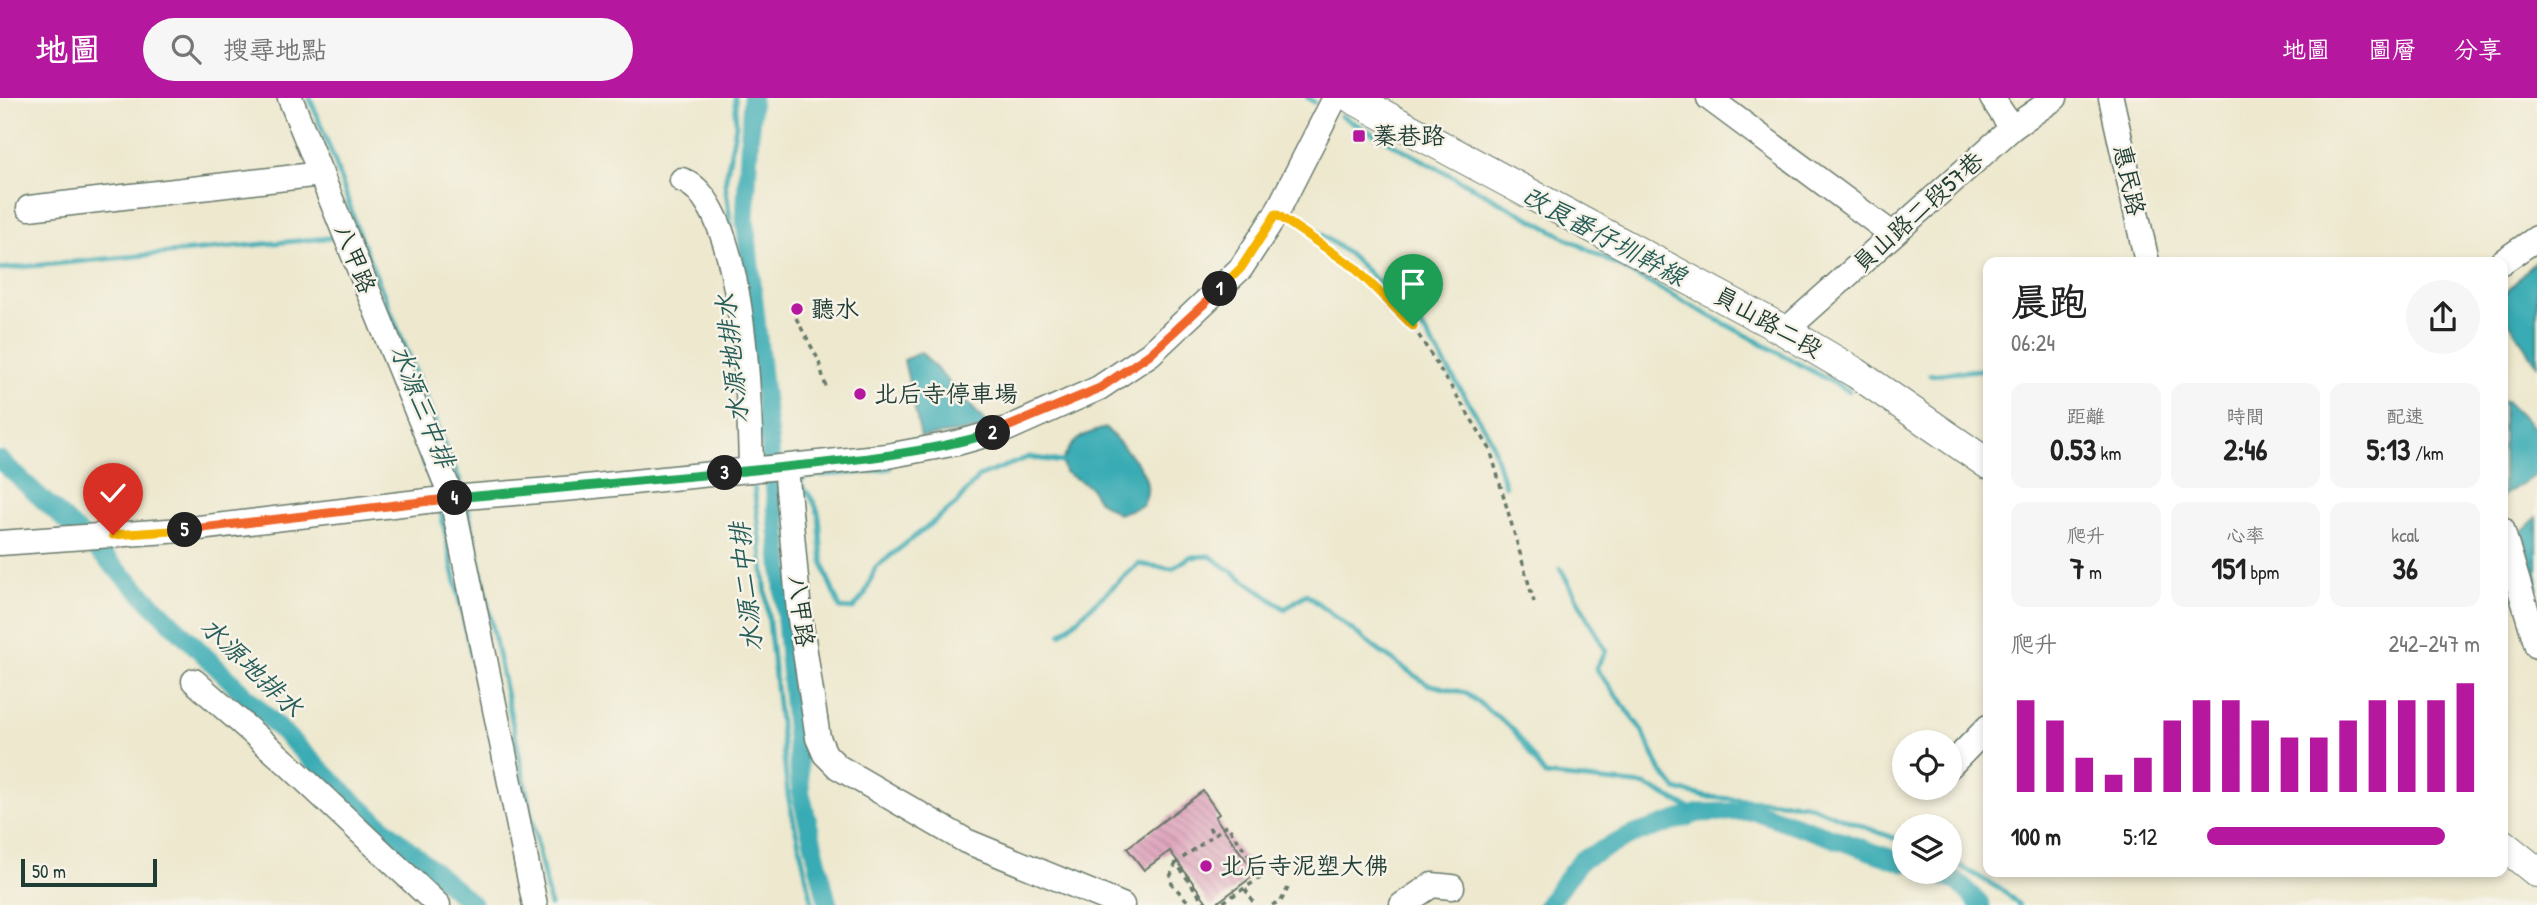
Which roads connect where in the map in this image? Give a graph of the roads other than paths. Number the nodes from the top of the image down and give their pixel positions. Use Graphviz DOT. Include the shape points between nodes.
graph roads {
  1 [pos="290,98"];
  2 [pos="1335,98"];
  3 [pos="1352,98"];
  4 [pos="1393,98"];
  5 [pos="1709,98"];
  6 [pos="1992,98"];
  7 [pos="2055,98"];
  8 [pos="2111,98"];
  9 [pos="2012,128"];
  10 [pos="321,174"];
  11 [pos="682,180"];
  12 [pos="29,208"];
  13 [pos="1892,234"];
  14 [pos="2537,238"];
  15 [pos="2146,257"];
  16 [pos="2508,258"];
  17 [pos="1791,325"];
  18 [pos="1983,441"];
  19 [pos="1983,461"];
  20 [pos="770,468"];
  21 [pos="452,498"];
  22 [pos="0,543"];
  23 [pos="2508,549"];
  24 [pos="2537,646"];
  25 [pos="194,681"];
  26 [pos="1983,732"];
  27 [pos="1962,754"];
  28 [pos="2508,849"];
  29 [pos="2508,868"];
  30 [pos="2537,872"];
  31 [pos="1452,887"];
  32 [pos="2537,889"];
  33 [pos="438,905"];
  34 [pos="535,905"];
  35 [pos="1122,905"];
  36 [pos="1402,905"];
  1 -- 10 [label="street, 八甲路"];
  2 -- 20 [label="street" via="1276,214 1241,268 1150,354 1100,388 1007,429 957,443 887,456"];
  3 -- 17 [label="main road, 員山路二段"];
  4 -- 17 [label="main road, 員山路二段"];
  5 -- 13 [label="street"];
  6 -- 9 [label="street"];
  7 -- 9 [label="street, 員山路二段57巷"];
  8 -- 15 [label="street, 惠民路"];
  9 -- 13 [label="street, 員山路二段57巷"];
  10 -- 12 [label="street"];
  10 -- 21 [label="street, 八甲路"];
  11 -- 20 [label="street, 八甲路" via="694,184 714,210 728,254 743,328 749,399"];
  13 -- 17 [label="street, 員山路二段57巷"];
  14 -- 16 [label="street"];
  17 -- 18 [label="main road, 員山路二段" via="1872,365"];
  17 -- 19 [label="main road, 員山路二段"];
  20 -- 21 [label="street"];
  20 -- 35 [label="street, 八甲路" via="818,738 825,754 838,767 966,841"];
  21 -- 22 [label="street" via="182,530"];
  21 -- 34 [label="street, 八甲路"];
  23 -- 24 [label="street"];
  25 -- 33 [label="street"];
  26 -- 27 [label="street"];
  28 -- 30 [label="main road"];
  29 -- 32 [label="main road"];
  31 -- 36 [label="street" via="1432,886"];
}
